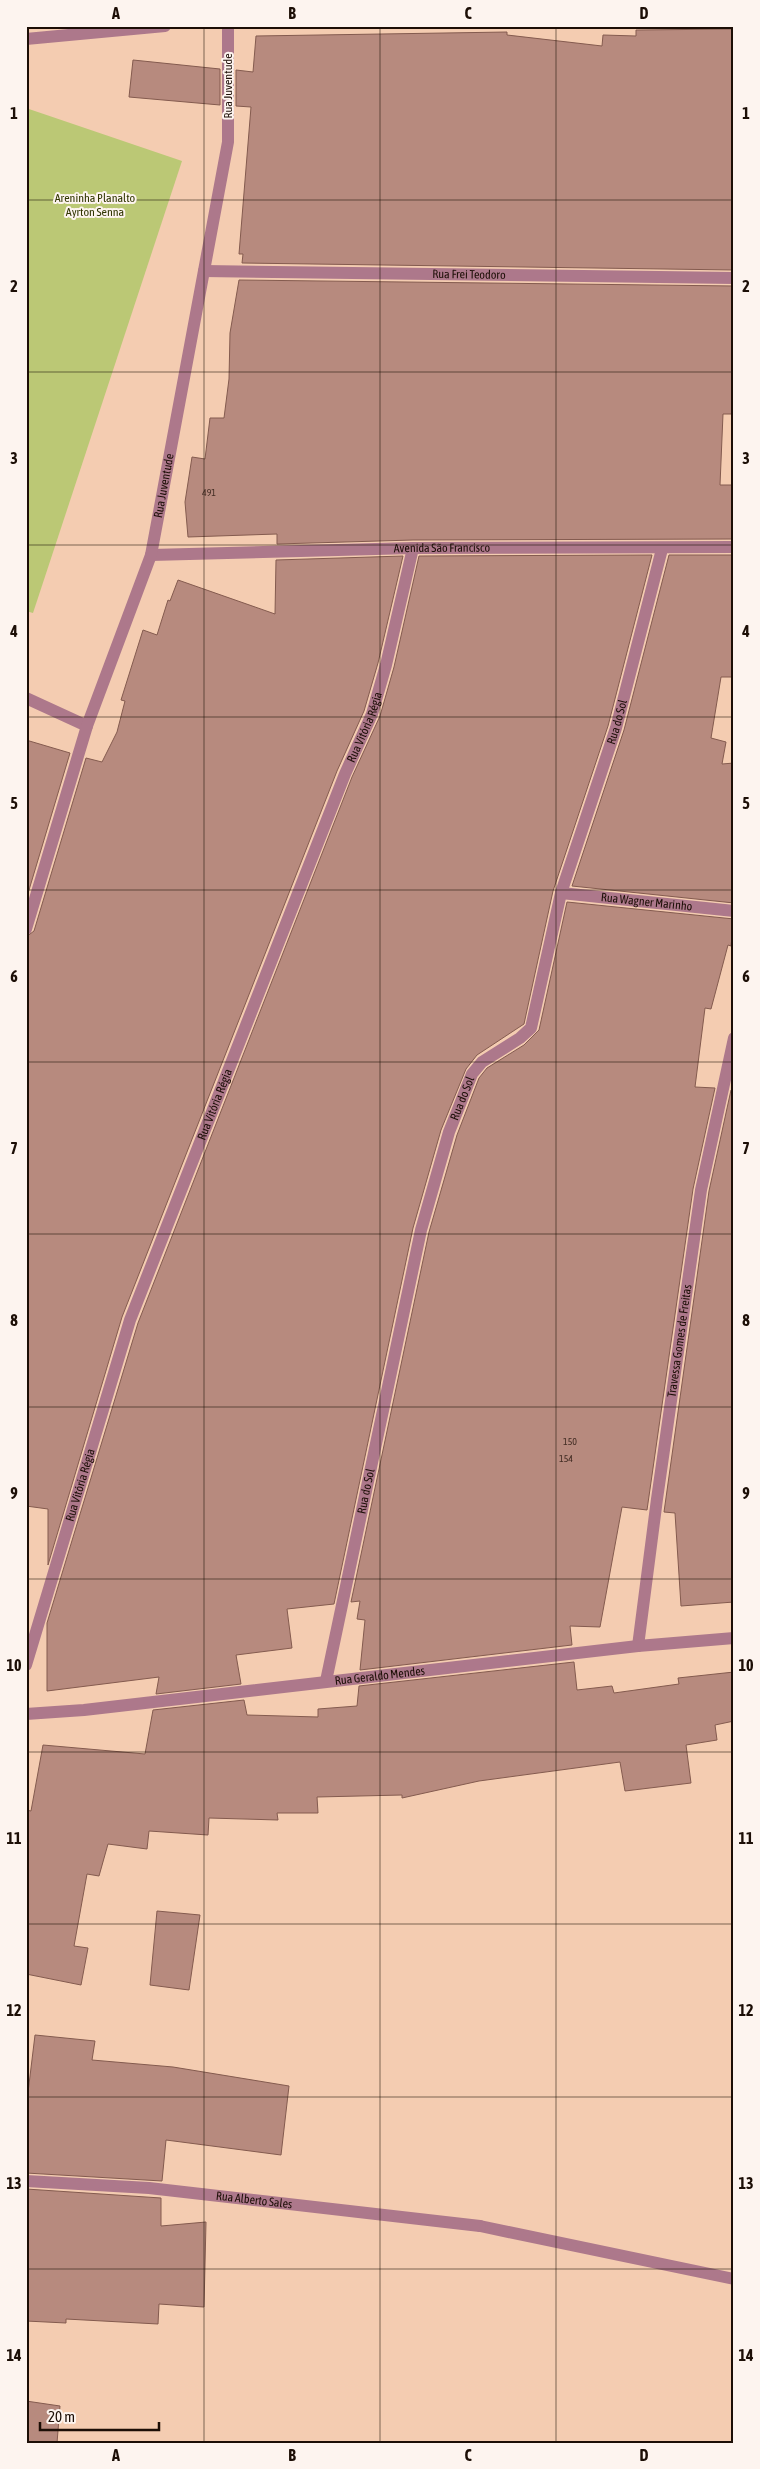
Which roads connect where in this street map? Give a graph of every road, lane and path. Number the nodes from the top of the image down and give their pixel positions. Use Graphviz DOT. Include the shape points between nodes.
graph roads {
  1 [pos="165,26"];
  2 [pos="228,26"];
  3 [pos="26,39"];
  4 [pos="204,271"];
  5 [pos="734,278"];
  6 [pos="734,547"];
  7 [pos="413,548"];
  8 [pos="662,549"];
  9 [pos="151,555"];
  10 [pos="26,698"];
  11 [pos="87,726"];
  12 [pos="561,893"];
  13 [pos="734,911"];
  14 [pos="26,929"];
  15 [pos="734,1038"];
  16 [pos="734,1638"];
  17 [pos="638,1646"];
  18 [pos="26,1665"];
  19 [pos="326,1681"];
  20 [pos="26,1714"];
  21 [pos="26,2181"];
  22 [pos="734,2279"];
  1 -- 3 [label="street"];
  2 -- 4 [label="street, Rua Juventude" via="228,142"];
  4 -- 5 [label="street, Rua Frei Teodoro"];
  4 -- 9 [label="street, Rua Juventude"];
  6 -- 8 [label="street, Avenida São Francisco"];
  7 -- 8 [label="street, Avenida São Francisco"];
  7 -- 9 [label="street, Avenida São Francisco"];
  7 -- 18 [label="street, Rua Vitória Régia" via="372,714 345,774 130,1320"];
  8 -- 12 [label="street, Rua do Sol" via="616,728"];
  9 -- 11 [label="street, Rua Juventude"];
  10 -- 11 [label="street"];
  11 -- 14 [label="street, Rua Juventude"];
  12 -- 13 [label="street, Rua Wagner Marinho"];
  12 -- 19 [label="street, Rua do Sol" via="531,1028 482,1062 472,1074 449,1132 421,1230"];
  15 -- 17 [label="street, Travessa Gomes de Freitas" via="701,1190"];
  16 -- 17 [label="street, Rua Geraldo Mendes"];
  17 -- 19 [label="street, Rua Geraldo Mendes"];
  19 -- 20 [label="street, Rua Geraldo Mendes"];
  21 -- 22 [label="street, Rua Alberto Sales" via="149,2188 480,2226"];
}
